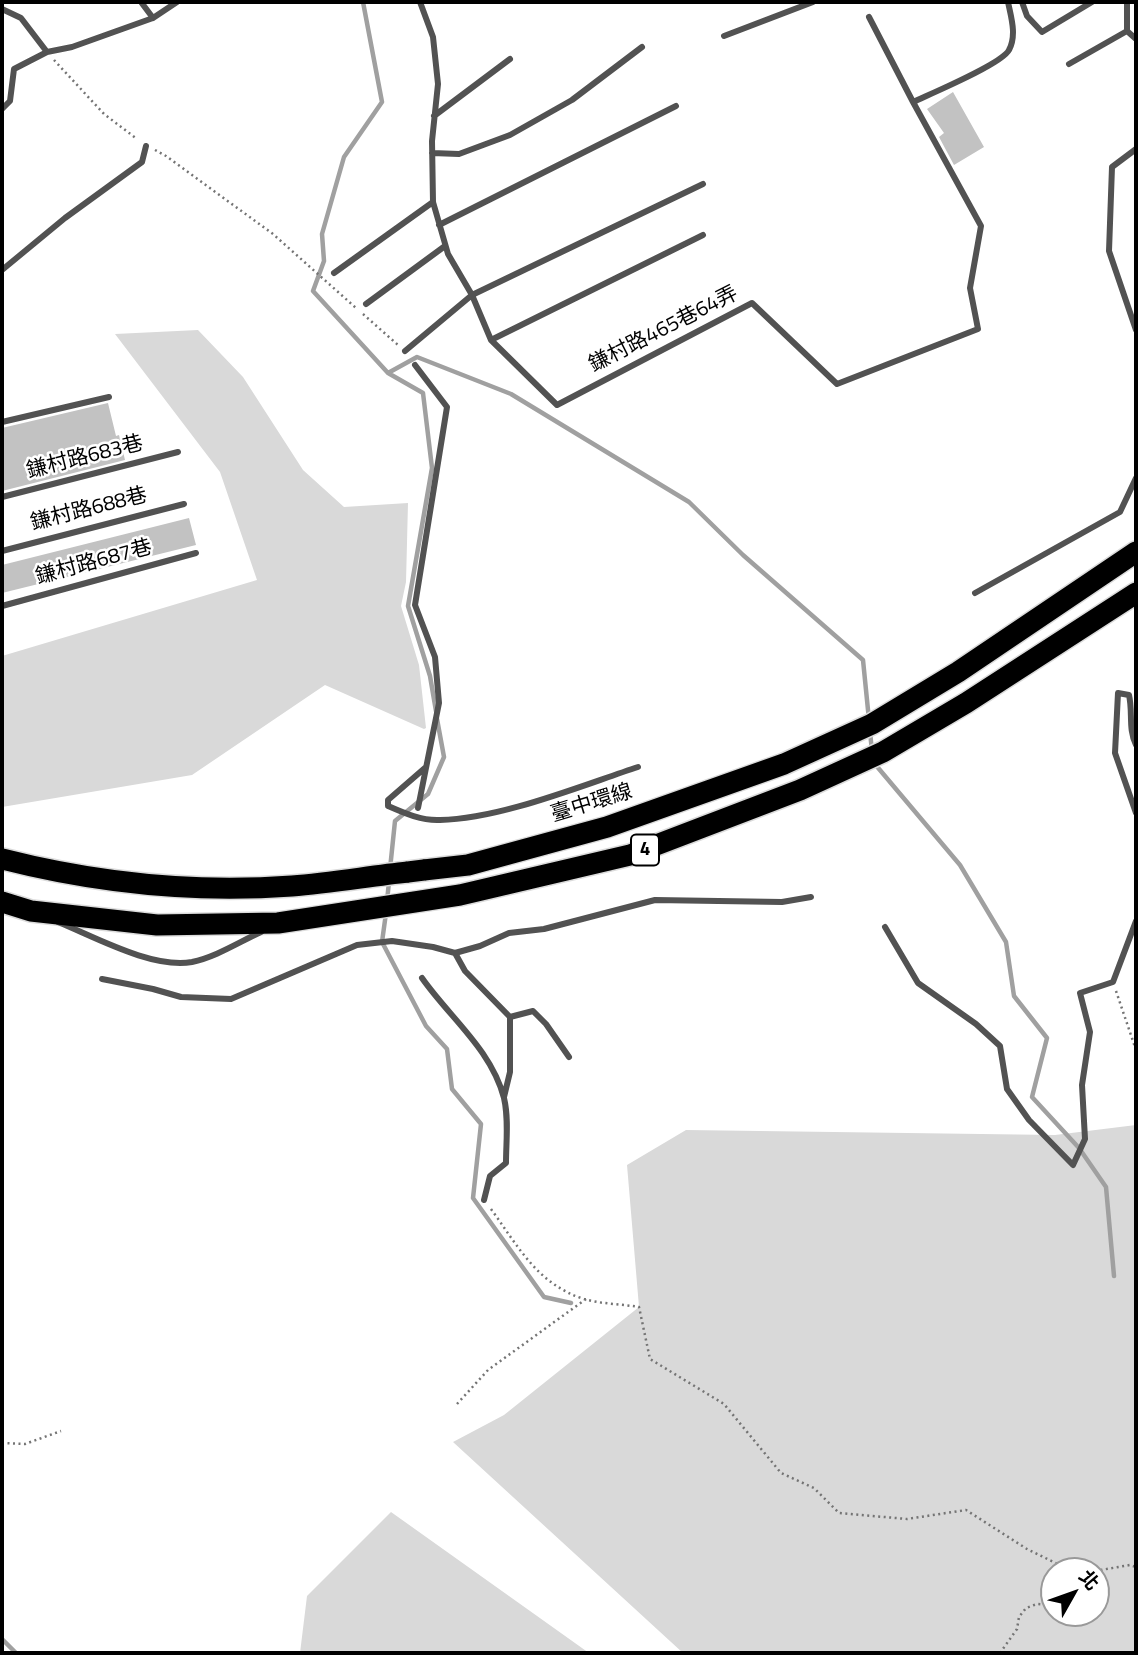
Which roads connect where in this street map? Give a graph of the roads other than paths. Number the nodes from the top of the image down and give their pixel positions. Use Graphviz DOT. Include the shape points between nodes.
graph roads {
  1 [pos="141,2"];
  2 [pos="177,2"];
  3 [pos="420,2"];
  4 [pos="813,2"];
  5 [pos="1008,2"];
  6 [pos="1022,2"];
  7 [pos="1092,2"];
  8 [pos="1127,2"];
  9 [pos="2,9"];
  10 [pos="869,17"];
  11 [pos="153,18"];
  12 [pos="1127,31"];
  13 [pos="724,36"];
  14 [pos="1136,39"];
  15 [pos="642,47"];
  16 [pos="47,52"];
  17 [pos="510,59"];
  18 [pos="1069,64"];
  19 [pos="913,102"];
  20 [pos="676,106"];
  21 [pos="2,109"];
  22 [pos="434,116"];
  23 [pos="146,146"];
  24 [pos="1136,149"];
  25 [pos="432,153"];
  26 [pos="703,184"];
  27 [pos="433,202"];
  28 [pos="439,225"];
  29 [pos="703,235"];
  30 [pos="446,246"];
  31 [pos="2,270"];
  32 [pos="334,273"];
  33 [pos="472,295"];
  34 [pos="366,304"];
  35 [pos="1136,330"];
  36 [pos="491,340"];
  37 [pos="405,351"];
  38 [pos="415,365"];
  39 [pos="109,397"];
  40 [pos="2,422"];
  41 [pos="178,452"];
  42 [pos="1136,478"];
  43 [pos="2,497"];
  44 [pos="184,504"];
  45 [pos="2,551"];
  46 [pos="1136,552"];
  47 [pos="196,553"];
  48 [pos="975,593"];
  49 [pos="1136,593"];
  50 [pos="2,606"];
  51 [pos="1136,745"];
  52 [pos="426,766"];
  53 [pos="638,767"];
  54 [pos="418,808"];
  55 [pos="1136,813"];
  56 [pos="2,859"];
  57 [pos="811,897"];
  58 [pos="2,902"];
  59 [pos="30,911"];
  60 [pos="1136,921"];
  61 [pos="278,923"];
  62 [pos="886,927"];
  63 [pos="455,953"];
  64 [pos="422,978"];
  65 [pos="102,979"];
  66 [pos="510,1017"];
  67 [pos="569,1057"];
  68 [pos="504,1098"];
  69 [pos="484,1200"];
  1 -- 11 [label="lane"];
  2 -- 11 [label="lane"];
  3 -- 22 [label="lane, 鎌村路465巷64弄" via="433,37 438,84"];
  4 -- 13 [label="lane"];
  5 -- 19 [label="lane" via="1014,29 1009,51 996,62"];
  6 -- 7 [label="lane" via="1027,16 1042,32"];
  8 -- 12 [label="lane"];
  9 -- 16 [label="lane" via="21,18"];
  10 -- 19 [label="lane, 鎌村路465巷64弄"];
  11 -- 16 [label="lane"];
  12 -- 14 [label="lane"];
  12 -- 18 [label="lane"];
  15 -- 25 [label="lane" via="572,100 510,135 459,153"];
  16 -- 21 [label="lane" via="14,69 10,101"];
  17 -- 22 [label="lane"];
  19 -- 36 [label="lane, 鎌村路465巷64弄" via="981,226 970,288 978,329 837,384 752,303 557,405"];
  20 -- 28 [label="lane"];
  22 -- 25 [label="lane, 鎌村路465巷64弄"];
  23 -- 31 [label="lane" via="142,162"];
  24 -- 35 [label="lane" via="1112,167 1109,251"];
  25 -- 27 [label="lane, 鎌村路465巷64弄"];
  26 -- 33 [label="lane"];
  27 -- 28 [label="lane, 鎌村路465巷64弄"];
  27 -- 32 [label="lane"];
  28 -- 30 [label="lane, 鎌村路465巷64弄"];
  29 -- 36 [label="lane"];
  30 -- 33 [label="lane, 鎌村路465巷64弄"];
  30 -- 34 [label="lane"];
  33 -- 36 [label="lane, 鎌村路465巷64弄"];
  33 -- 37 [label="lane"];
  38 -- 52 [label="lane" via="447,407 415,606 435,657 439,703"];
  39 -- 40 [label="lane"];
  41 -- 43 [label="lane, 鎌村路683巷"];
  42 -- 48 [label="lane" via="1120,512"];
  44 -- 45 [label="lane, 鎌村路688巷"];
  46 -- 56 [label="highway, 臺中環線 / 4" via="969,665 867,726 784,764 607,827 468,865 292,886 176,887 57,873"];
  47 -- 50 [label="lane, 鎌村路687巷"];
  49 -- 61 [label="highway, 4" via="966,703 872,757 800,790 630,855 460,895"];
  51 -- 55 [label="lane" via="1129,695 1118,693 1115,753"];
  52 -- 53 [label="lane" via="388,800 388,806 411,816 439,820 493,813"];
  52 -- 54 [label="lane"];
  57 -- 63 [label="lane" via="782,902 655,900 544,929 509,933"];
  58 -- 59 [label="highway, 4"];
  59 -- 61 [label="highway, 4" via="157,925"];
  59 -- 61 [label="lane" via="172,963 210,956"];
  60 -- 62 [label="lane" via="1113,982 1080,993 1090,1032 1082,1085 1086,1139 1073,1165 1029,1120 1007,1089 1000,1046 918,983"];
  63 -- 65 [label="lane" via="392,941 357,945 231,999 181,997"];
  63 -- 66 [label="lane" via="465,971"];
  64 -- 68 [label="lane" via="489,1061"];
  66 -- 67 [label="lane" via="533,1011"];
  66 -- 68 [label="lane" via="510,1072"];
  68 -- 69 [label="lane" via="506,1163 490,1176"];
}
